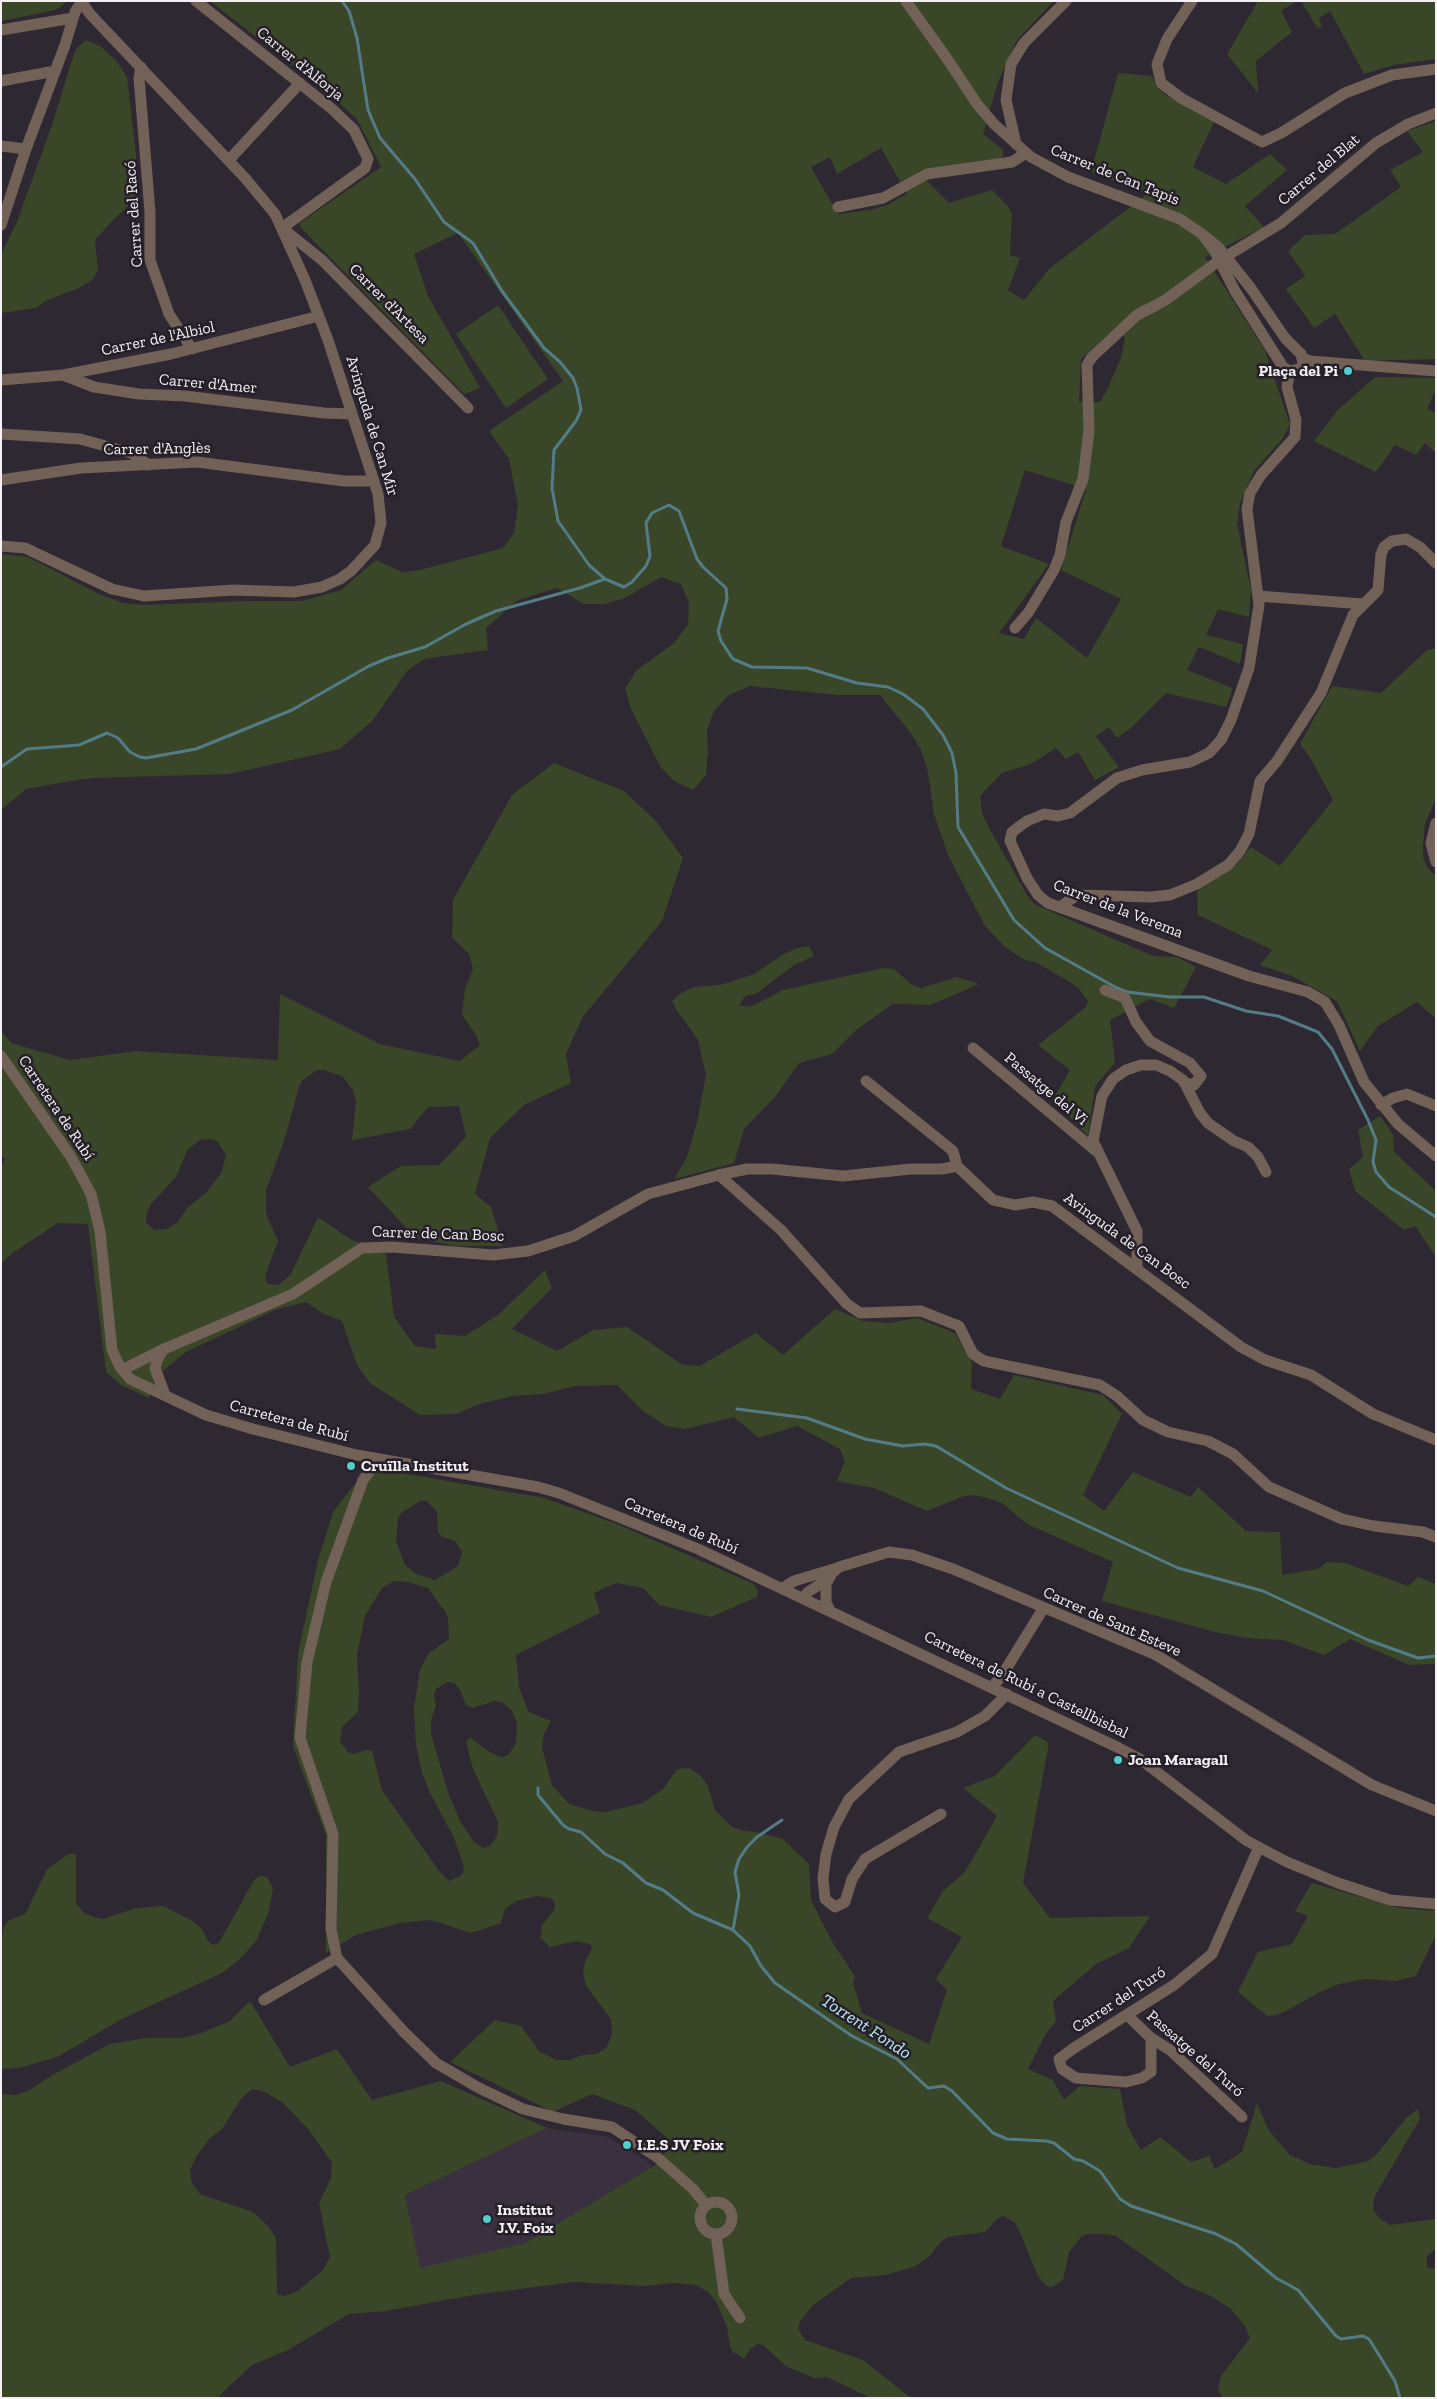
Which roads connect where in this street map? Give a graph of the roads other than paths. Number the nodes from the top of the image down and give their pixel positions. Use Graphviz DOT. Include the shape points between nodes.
graph roads {
  1 [pos="81,1"];
  2 [pos="196,1"];
  3 [pos="906,1"];
  4 [pos="1066,1"];
  5 [pos="1192,1"];
  6 [pos="73,18"];
  7 [pos="1,30"];
  8 [pos="141,67"];
  9 [pos="1436,69"];
  10 [pos="55,71"];
  11 [pos="1,81"];
  12 [pos="300,84"];
  13 [pos="1436,113"];
  14 [pos="1016,144"];
  15 [pos="1,146"];
  16 [pos="26,149"];
  17 [pos="1026,153"];
  18 [pos="229,160"];
  19 [pos="838,208"];
  20 [pos="4,211"];
  21 [pos="1,225"];
  22 [pos="282,228"];
  23 [pos="1223,258"];
  24 [pos="319,316"];
  25 [pos="192,349"];
  26 [pos="1300,355"];
  27 [pos="1286,367"];
  28 [pos="1436,371"];
  29 [pos="63,375"];
  30 [pos="1,380"];
  31 [pos="468,408"];
  32 [pos="352,414"];
  33 [pos="1,434"];
  34 [pos="149,465"];
  35 [pos="1,480"];
  36 [pos="374,481"];
  37 [pos="1,546"];
  38 [pos="1436,563"];
  39 [pos="1258,596"];
  40 [pos="1362,604"];
  41 [pos="1015,628"];
  42 [pos="1436,823"];
  43 [pos="1436,862"];
  44 [pos="1060,907"];
  45 [pos="1105,990"];
  46 [pos="973,1048"];
  47 [pos="1,1056"];
  48 [pos="866,1080"];
  49 [pos="1184,1083"];
  50 [pos="1381,1105"];
  51 [pos="1436,1106"];
  52 [pos="1099,1154"];
  53 [pos="1436,1156"];
  54 [pos="957,1166"];
  55 [pos="1266,1172"];
  56 [pos="719,1175"];
  57 [pos="1137,1268"];
  58 [pos="164,1349"];
  59 [pos="147,1357"];
  60 [pos="122,1370"];
  61 [pos="152,1371"];
  62 [pos="136,1378"];
  63 [pos="165,1395"];
  64 [pos="1436,1440"];
  65 [pos="357,1455"];
  66 [pos="379,1459"];
  67 [pos="363,1480"];
  68 [pos="1436,1537"];
  69 [pos="839,1567"];
  70 [pos="828,1579"];
  71 [pos="793,1593"];
  72 [pos="1043,1609"];
  73 [pos="830,1611"];
  74 [pos="992,1687"];
  75 [pos="1007,1694"];
  76 [pos="1436,1811"];
  77 [pos="941,1814"];
  78 [pos="1259,1847"];
  79 [pos="1436,1904"];
  80 [pos="337,1958"];
  81 [pos="264,2000"];
  82 [pos="1127,2014"];
  83 [pos="1150,2038"];
  84 [pos="1242,2117"];
  85 [pos="706,2205"];
  86 [pos="716,2234"];
  87 [pos="740,2318"];
  1 -- 6 [label="street"];
  1 -- 8 [label="street, Avinguda de Can Mir"];
  2 -- 12 [label="street, Carrer d'Alforja"];
  3 -- 14 [label="street, Carrer de Can Tapis" via="977,104"];
  4 -- 14 [label="street" via="1024,43 1011,64 1006,100"];
  5 -- 9 [label="street" via="1167,39 1157,64 1161,83 1181,98 1262,142 1345,93 1392,75"];
  6 -- 7 [label="street"];
  6 -- 10 [label="street"];
  8 -- 18 [label="street, Avinguda de Can Mir"];
  8 -- 25 [label="street, Carrer del Racó" via="139,78 150,212 150,260 169,314"];
  10 -- 11 [label="street"];
  10 -- 16 [label="street"];
  12 -- 18 [label="street"];
  12 -- 22 [label="street, Carrer d'Alforja" via="354,130 368,164"];
  13 -- 23 [label="street, Carrer del Blat" via="1408,124 1376,143 1281,223"];
  14 -- 17 [label="street, Carrer de Can Tapis"];
  15 -- 16 [label="street"];
  16 -- 20 [label="street"];
  17 -- 19 [label="street" via="1012,162 927,174 883,198"];
  17 -- 23 [label="street, Carrer de Can Tapis" via="1068,177 1180,219 1202,234"];
  18 -- 22 [label="street, Avinguda de Can Mir" via="266,202"];
  20 -- 21 [label="street"];
  22 -- 24 [label="street, Avinguda de Can Mir"];
  22 -- 31 [label="street, Carrer d'Artesa" via="322,260"];
  23 -- 26 [label="street, Carrer de Can Tapis"];
  23 -- 27 [label="street" via="1236,291"];
  23 -- 41 [label="street, Carrer del Blat" via="1164,301 1137,315 1088,361 1088,444 1083,478 1066,522 1054,570"];
  24 -- 25 [label="street, Carrer de l'Albiol"];
  24 -- 32 [label="street, Avinguda de Can Mir"];
  25 -- 29 [label="street, Carrer de l'Albiol"];
  26 -- 27 [label="street" via="1300,369"];
  26 -- 27 [label="street" via="1286,352"];
  26 -- 28 [label="street" via="1310,361"];
  27 -- 39 [label="street, Carrer de la Verema" via="1287,387 1296,420 1295,437 1261,475 1250,493 1247,509"];
  29 -- 30 [label="street, Carrer de l'Albiol"];
  29 -- 32 [label="street, Carrer d'Amer" via="94,387 132,393"];
  32 -- 36 [label="street, Avinguda de Can Mir"];
  33 -- 34 [label="street" via="80,439 131,453"];
  34 -- 35 [label="street, Carrer d'Anglès" via="81,468"];
  34 -- 36 [label="street, Carrer d'Anglès" via="207,462 337,480"];
  36 -- 37 [label="street, Avinguda de Can Mir" via="382,513 375,545 361,563 340,579 310,590 233,590 144,596 112,589 25,548"];
  38 -- 40 [label="street" via="1410,540 1401,538 1389,542 1381,554 1378,590"];
  39 -- 40 [label="street"];
  39 -- 44 [label="street, Carrer de la Verema" via="1249,668 1232,720 1209,753 1190,762 1117,778 1070,813 1058,816 1044,814 1012,832 1010,841 1026,878 1048,903"];
  40 -- 44 [label="street" via="1349,622 1318,698 1260,781 1249,834 1228,865 1197,884 1170,895 1077,895"];
  42 -- 43 [label="street" via="1431,843"];
  44 -- 50 [label="street, Carrer de la Verema" via="1249,976 1308,992 1324,1002 1339,1025 1364,1082"];
  45 -- 49 [label="street" via="1125,998 1136,1022 1150,1041 1190,1063 1201,1076 1194,1085"];
  46 -- 52 [label="street, Passatge del Vi"];
  47 -- 60 [label="street, Carretera de Rubí" via="71,1157 91,1194 100,1231 112,1350"];
  48 -- 54 [label="street, Avinguda de Can Bosc" via="953,1151"];
  49 -- 52 [label="street" via="1170,1071 1156,1065 1141,1065 1113,1079 1102,1096 1094,1141"];
  49 -- 55 [label="street" via="1208,1123 1248,1147"];
  50 -- 51 [label="street" via="1407,1094"];
  50 -- 53 [label="street, Carrer de la Verema"];
  52 -- 57 [label="street" via="1137,1232"];
  54 -- 56 [label="street" via="843,1176 772,1169 748,1169"];
  54 -- 57 [label="street, Avinguda de Can Bosc" via="993,1200 1015,1205 1033,1202 1052,1206"];
  56 -- 58 [label="street, Carrer de Can Bosc" via="648,1194 574,1236 528,1251 494,1255 392,1246 362,1248 293,1294"];
  56 -- 68 [label="street" via="781,1230 846,1304 860,1313 921,1311 959,1326 973,1354 984,1361 1100,1386 1117,1396 1143,1420 1168,1432 1208,1441 1233,1454 1269,1487 1342,1519"];
  57 -- 64 [label="street, Avinguda de Can Bosc" via="1241,1347 1265,1360 1310,1375 1373,1414"];
  58 -- 59 [label="street, Carrer de Can Bosc"];
  58 -- 61 [label="street"];
  59 -- 60 [label="street, Carrer de Can Bosc"];
  59 -- 62 [label="street, Carrer de Can Bosc"];
  60 -- 62 [label="street, Carretera de Rubí"];
  61 -- 62 [label="street"];
  61 -- 63 [label="street"];
  62 -- 63 [label="street, Carretera de Rubí"];
  63 -- 65 [label="street, Carretera de Rubí" via="206,1415"];
  65 -- 66 [label="street, Carretera de Rubí"];
  65 -- 67 [label="street" via="364,1469"];
  66 -- 67 [label="street"];
  66 -- 71 [label="street, Carretera de Rubí" via="559,1493 698,1549"];
  67 -- 80 [label="street" via="322,1600 306,1662 300,1738 333,1834 331,1929"];
  69 -- 70 [label="street"];
  69 -- 71 [label="street, Carrer de Sant Esteve" via="794,1581"];
  69 -- 72 [label="street, Carrer de Sant Esteve" via="889,1552 912,1555 953,1569"];
  70 -- 71 [label="street" via="808,1592"];
  70 -- 73 [label="street" via="826,1602"];
  71 -- 73 [label="street, Carretera de Rubí a Castellbisbal"];
  72 -- 74 [label="street"];
  72 -- 76 [label="street, Carrer de Sant Esteve" via="1156,1656 1372,1785"];
  73 -- 74 [label="street, Carretera de Rubí a Castellbisbal"];
  74 -- 75 [label="street, Carretera de Rubí a Castellbisbal"];
  75 -- 77 [label="street" via="985,1716 957,1732 899,1752 849,1799 834,1827 826,1854 822,1878 825,1899 835,1907 845,1902 852,1879 865,1859"];
  75 -- 78 [label="street, Carretera de Rubí a Castellbisbal" via="1140,1759"];
  78 -- 79 [label="street, Carretera de Rubí a Castellbisbal" via="1287,1862 1366,1893 1390,1900"];
  78 -- 82 [label="street, Carrer del Turó" via="1212,1954 1174,1985"];
  80 -- 81 [label="street"];
  80 -- 85 [label="street" via="436,2063 523,2109 612,2127 658,2158"];
  82 -- 83 [label="street, Passatge del Turó"];
  82 -- 83 [label="street, Carrer del Turó" via="1059,2059 1062,2069 1076,2078 1126,2082 1142,2078 1150,2072"];
  83 -- 84 [label="street, Passatge del Turó" via="1170,2050"];
  85 -- 86 [label="street" via="700,2222 706,2231"];
  85 -- 86 [label="street" via="720,2202 731,2211 733,2218 729,2228"];
  86 -- 87 [label="street" via="724,2294"];
}
